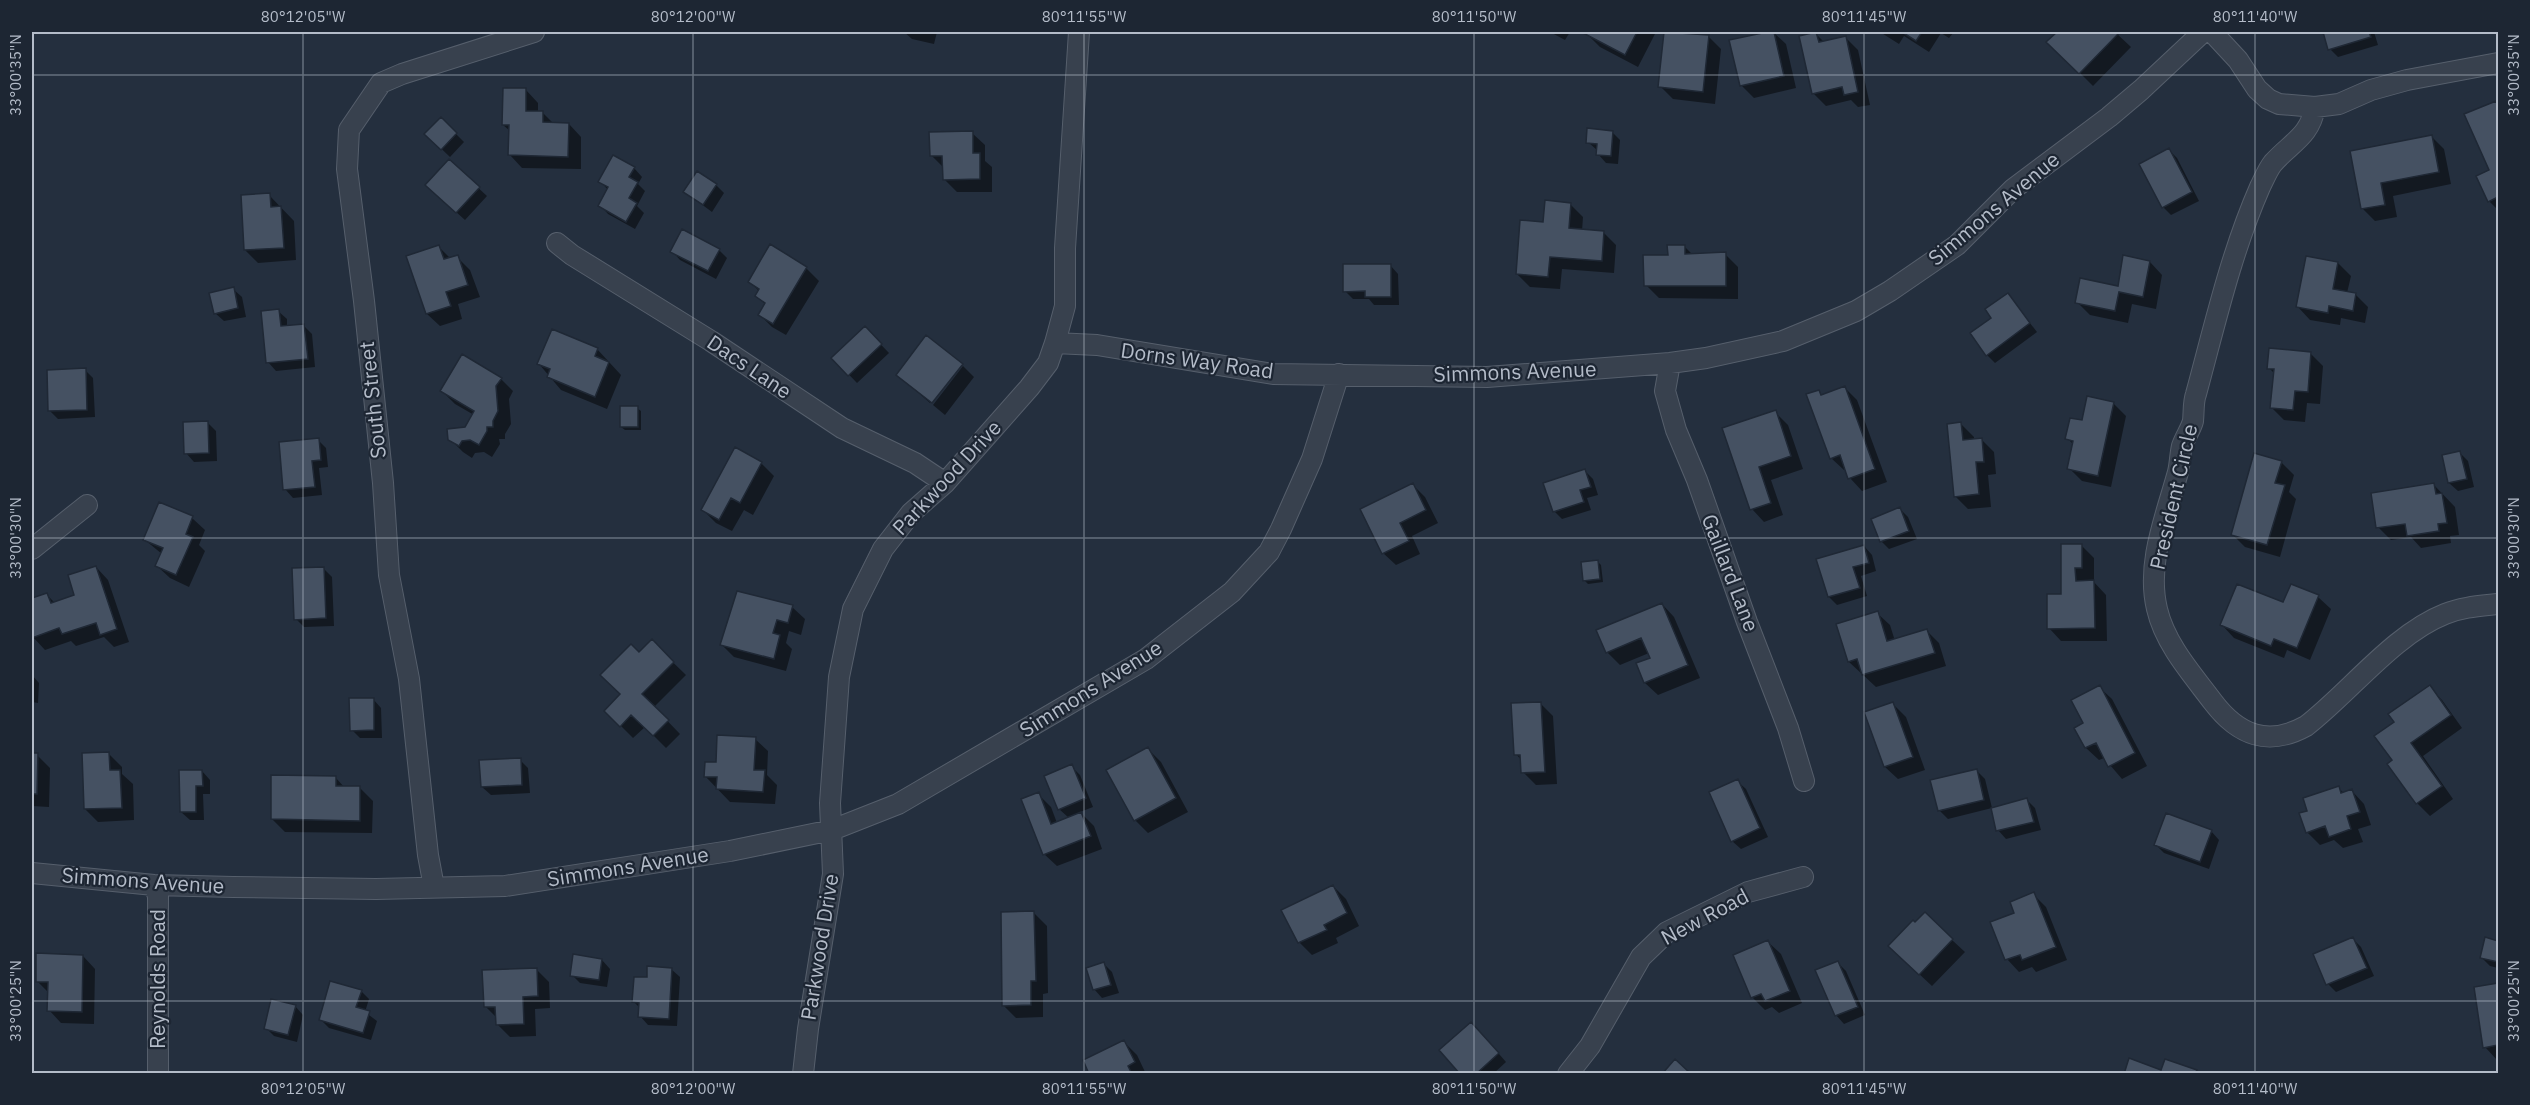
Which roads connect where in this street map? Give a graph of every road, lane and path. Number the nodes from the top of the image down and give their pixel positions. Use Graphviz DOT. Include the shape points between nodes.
graph roads {
  1 [pos="534,32"];
  2 [pos="1078,32"];
  3 [pos="2203,32"];
  4 [pos="2212,32"];
  5 [pos="2499,63"];
  6 [pos="2315,107"];
  7 [pos="557,243"];
  8 [pos="1055,343"];
  9 [pos="1670,363"];
  10 [pos="1339,374"];
  11 [pos="945,483"];
  12 [pos="87,505"];
  13 [pos="32,549"];
  14 [pos="2499,604"];
  15 [pos="1804,782"];
  16 [pos="832,830"];
  17 [pos="32,873"];
  18 [pos="1803,877"];
  19 [pos="154,885"];
  20 [pos="434,887"];
  21 [pos="158,1074"];
  22 [pos="803,1074"];
  23 [pos="1568,1074"];
  1 -- 20 [label="street, South Street" via="381,83 349,130 347,169 383,483 389,575 409,679"];
  2 -- 8 [label="street, Parkwood Drive" via="1065,306"];
  3 -- 9 [label="street, Simmons Avenue" via="2117,110 2013,189 1957,245 1890,291 1820,328 1783,341"];
  4 -- 6 [label="street" via="2268,99 2279,104"];
  5 -- 6 [label="street" via="2407,80 2339,104"];
  6 -- 14 [label="street, President Circle" via="2308,130 2272,164 2236,247 2154,565 2156,608 2163,628 2184,664 2223,715 2240,728 2274,738 2306,726 2407,636 2426,624 2465,608"];
  7 -- 11 [label="street, Dacs Lane" via="842,428 915,463"];
  8 -- 10 [label="street, Dorns Way Road" via="1096,345 1273,374"];
  8 -- 11 [label="street, Parkwood Drive" via="1048,363 1029,388"];
  9 -- 10 [label="street, Simmons Avenue" via="1487,377"];
  9 -- 15 [label="street, Gaillard Lane" via="1665,391 1673,421 1788,728"];
  10 -- 16 [label="street, Simmons Avenue" via="1311,459 1281,529 1269,552 1232,592 1146,659 898,804"];
  11 -- 16 [label="street, Parkwood Drive" via="911,513 883,549 853,609 838,677 830,803"];
  12 -- 13 [label="street"];
  16 -- 20 [label="street, Simmons Avenue" via="565,878 505,886"];
  16 -- 22 [label="street, Parkwood Drive" via="833,874"];
  17 -- 19 [label="street, Simmons Avenue"];
  18 -- 23 [label="street, New Road" via="1748,892 1667,932 1641,957 1590,1046"];
  19 -- 20 [label="street, Simmons Avenue"];
  19 -- 21 [label="street, Reynolds Road" via="158,896"];
}
